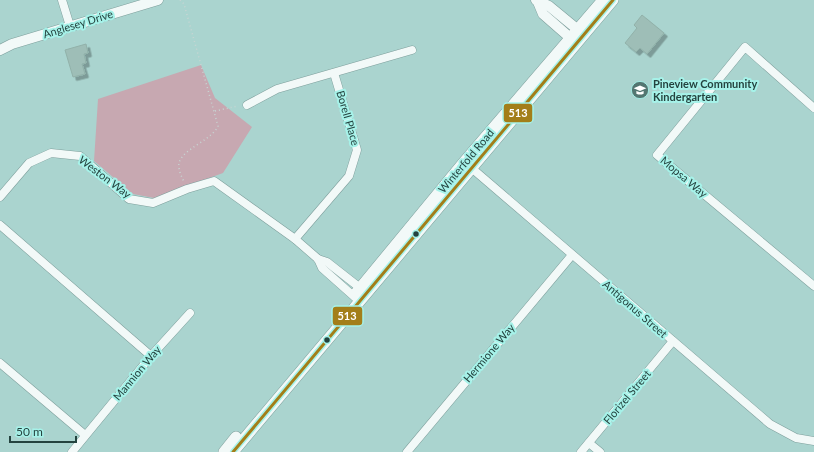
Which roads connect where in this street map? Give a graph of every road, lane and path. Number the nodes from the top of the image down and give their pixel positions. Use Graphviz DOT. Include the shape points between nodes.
graph roads {
  1 [pos="62,0"];
  2 [pos="158,0"];
  3 [pos="180,0"];
  4 [pos="603,0"];
  5 [pos="613,0"];
  6 [pos="537,1"];
  7 [pos="70,26"];
  8 [pos="577,36"];
  9 [pos="0,50"];
  10 [pos="412,50"];
  11 [pos="334,73"];
  12 [pos="247,105"];
  13 [pos="814,108"];
  14 [pos="215,111"];
  15 [pos="468,165"];
  16 [pos="187,189"];
  17 [pos="0,197"];
  18 [pos="0,225"];
  19 [pos="295,239"];
  20 [pos="572,254"];
  21 [pos="814,286"];
  22 [pos="360,295"];
  23 [pos="190,312"];
  24 [pos="673,342"];
  25 [pos="151,356"];
  26 [pos="0,363"];
  27 [pos="86,435"];
  28 [pos="814,441"];
  29 [pos="589,443"];
  30 [pos="72,452"];
  31 [pos="224,452"];
  32 [pos="233,452"];
  33 [pos="407,452"];
  34 [pos="581,452"];
  35 [pos="600,452"];
  1 -- 7 [label="street"];
  2 -- 7 [label="street, Anglesey Drive"];
  3 -- 14 [label="path" via="184,4"];
  4 -- 8 [label="main road, Winterfold Road"];
  5 -- 8 [label="main road, Winterfold Road"];
  6 -- 8 [label="street" via="543,14"];
  7 -- 9 [label="street, Anglesey Drive"];
  8 -- 15 [label="main road, Winterfold Road"];
  10 -- 11 [label="street"];
  11 -- 12 [label="street" via="277,90"];
  11 -- 19 [label="street, Borell Place" via="357,150 349,176"];
  12 -- 14 [label="path"];
  13 -- 21 [label="street, Mopsa Way" via="745,47 657,155"];
  14 -- 16 [label="path" via="218,126 216,133 183,155 179,162 178,167"];
  15 -- 20 [label="street, Antigonus Street"];
  15 -- 22 [label="main road, Winterfold Road"];
  16 -- 17 [label="street, Weston Way" via="154,203 129,198 80,156 51,153 29,163"];
  16 -- 19 [label="street, Weston Way" via="214,181"];
  18 -- 25 [label="street"];
  19 -- 22 [label="street, Weston Way" via="318,258 322,268"];
  20 -- 24 [label="street, Antigonus Street"];
  20 -- 33 [label="street, Hermione Way"];
  22 -- 31 [label="main road, Winterfold Road"];
  22 -- 32 [label="main road, Winterfold Road"];
  23 -- 25 [label="street, Mannion Way"];
  24 -- 28 [label="street, Antigonus Street" via="770,424 796,438"];
  24 -- 29 [label="street, Florizel Street"];
  25 -- 27 [label="street, Mannion Way"];
  26 -- 27 [label="street"];
  27 -- 30 [label="street, Mannion Way"];
  29 -- 34 [label="street, Florizel Street"];
  29 -- 35 [label="street"];
}
